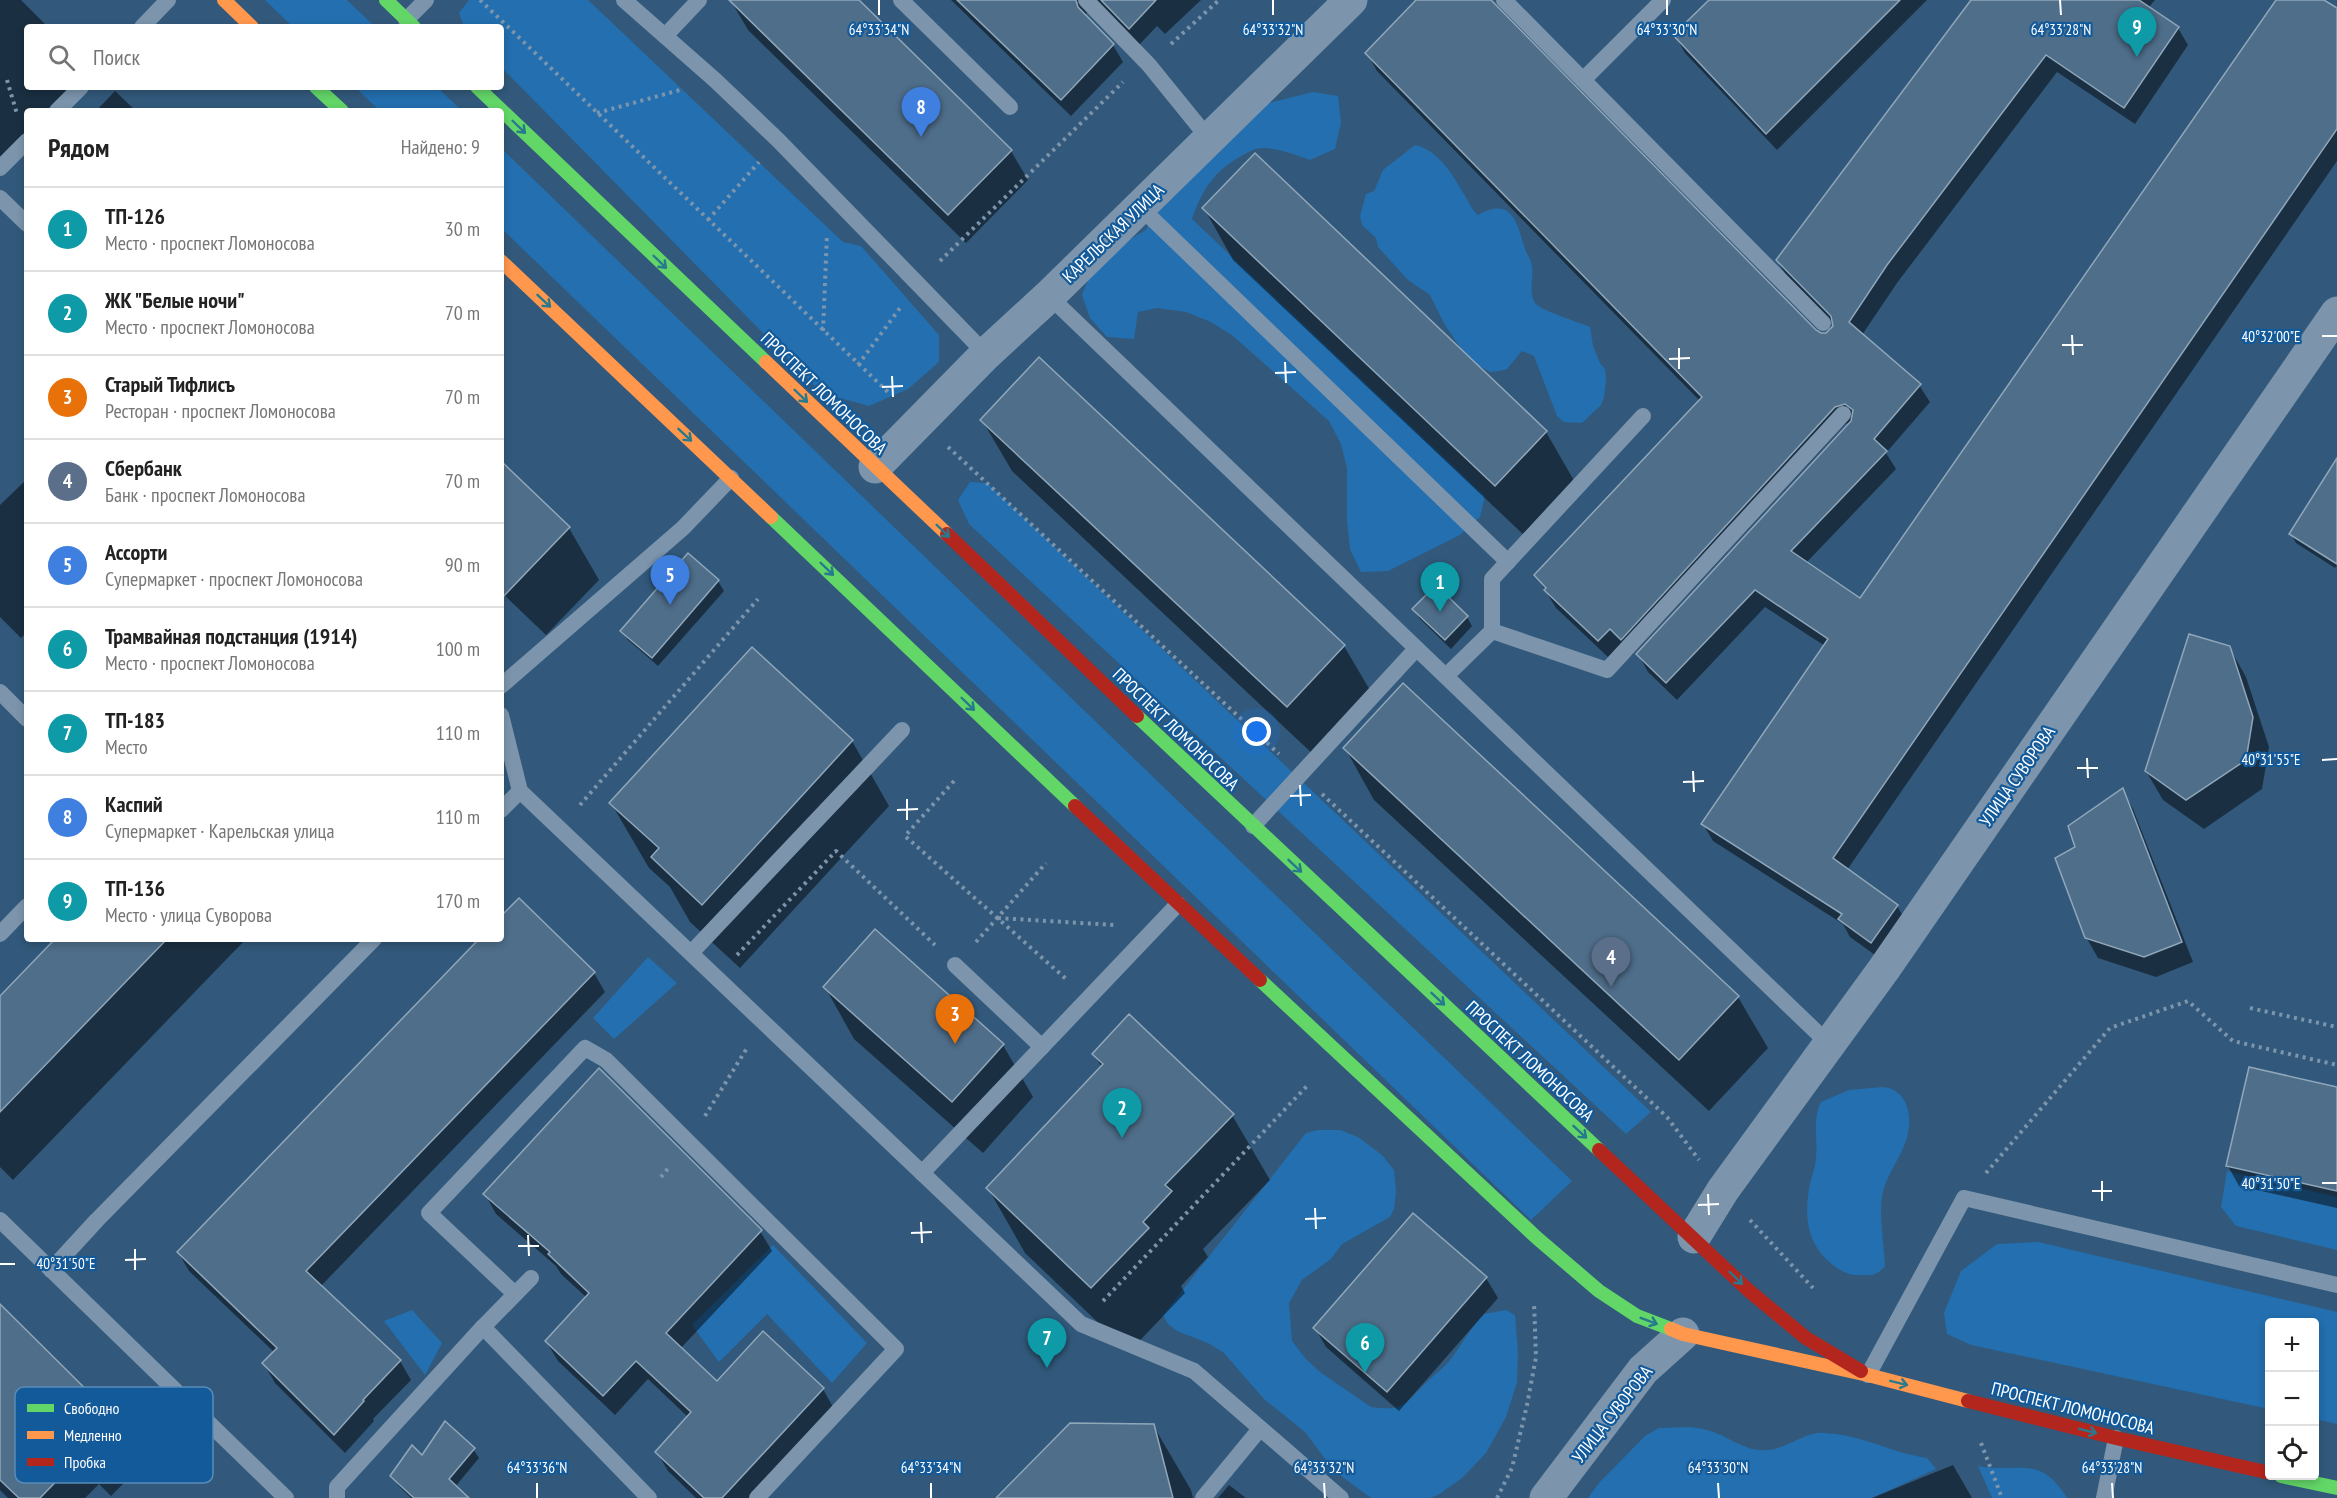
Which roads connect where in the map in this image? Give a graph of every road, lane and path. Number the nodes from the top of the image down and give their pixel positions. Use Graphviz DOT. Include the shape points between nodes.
graph roads {
  1 [pos="168,0"];
  2 [pos="224,0"];
  3 [pos="386,0"];
  4 [pos="426,0"];
  5 [pos="480,0"];
  6 [pos="624,0"];
  7 [pos="699,0"];
  8 [pos="901,0"];
  9 [pos="1086,0"];
  10 [pos="1219,0"];
  11 [pos="1351,0"];
  12 [pos="1504,0"];
  13 [pos="1664,0"];
  14 [pos="410,23"];
  15 [pos="145,24"];
  16 [pos="249,24"];
  17 [pos="665,36"];
  18 [pos="1149,65"];
  19 [pos="715,80"];
  20 [pos="1583,80"];
  21 [pos="78,90"];
  22 [pos="319,90"];
  23 [pos="480,90"];
  24 [pos="1010,107"];
  25 [pos="60,108"];
  26 [pos="339,108"];
  27 [pos="499,108"];
  28 [pos="504,113"];
  29 [pos="597,113"];
  30 [pos="1209,139"];
  31 [pos="778,140"];
  32 [pos="24,144"];
  33 [pos="0,168"];
  34 [pos="828,191"];
  35 [pos="0,198"];
  36 [pos="1140,207"];
  37 [pos="708,220"];
  38 [pos="24,221"];
  39 [pos="504,264"];
  40 [pos="918,283"];
  41 [pos="1049,296"];
  42 [pos="2337,313"];
  43 [pos="1823,323"];
  44 [pos="823,332"];
  45 [pos="986,354"];
  46 [pos="858,365"];
  47 [pos="1843,414"];
  48 [pos="1643,416"];
  49 [pos="919,421"];
  50 [pos="875,466"];
  51 [pos="731,478"];
  52 [pos="1508,562"];
  53 [pos="758,599"];
  54 [pos="1492,631"];
  55 [pos="1416,649"];
  56 [pos="1446,676"];
  57 [pos="504,683"];
  58 [pos="0,692"];
  59 [pos="24,716"];
  60 [pos="504,727"];
  61 [pos="902,730"];
  62 [pos="1301,774"];
  63 [pos="954,781"];
  64 [pos="520,790"];
  65 [pos="504,807"];
  66 [pos="1252,826"];
  67 [pos="560,828"];
  68 [pos="1046,863"];
  69 [pos="1178,904"];
  70 [pos="24,909"];
  71 [pos="997,918"];
  72 [pos="1107,933"];
  73 [pos="0,934"];
  74 [pos="371,942"];
  75 [pos="691,953"];
  76 [pos="955,965"];
  77 [pos="1073,972"];
  78 [pos="716,977"];
  79 [pos="2250,1008"];
  80 [pos="767,1026"];
  81 [pos="2337,1027"];
  82 [pos="1829,1044"];
  83 [pos="1042,1047"];
  84 [pos="2337,1065"];
  85 [pos="1307,1086"];
  86 [pos="689,1143"];
  87 [pos="921,1173"];
  88 [pos="661,1178"];
  89 [pos="1723,1190"];
  90 [pos="1964,1198"];
  91 [pos="0,1220"];
  92 [pos="1694,1237"];
  93 [pos="51,1270"];
  94 [pos="531,1278"];
  95 [pos="2337,1285"];
  96 [pos="1813,1288"];
  97 [pos="515,1294"];
  98 [pos="1534,1302"];
  99 [pos="1081,1324"];
  100 [pos="483,1327"];
  101 [pos="1683,1334"];
  102 [pos="1868,1375"];
  103 [pos="172,1387"];
  104 [pos="213,1427"];
  105 [pos="1259,1430"];
  106 [pos="2116,1438"];
  107 [pos="1979,1439"];
  108 [pos="2265,1472"];
  109 [pos="2300,1480"];
  110 [pos="2337,1488"];
  111 [pos="286,1498"];
  112 [pos="337,1498"];
  113 [pos="649,1498"];
  114 [pos="757,1498"];
  115 [pos="1203,1498"];
  116 [pos="1341,1498"];
  117 [pos="1497,1498"];
  118 [pos="1546,1498"];
  119 [pos="2002,1498"];
  120 [pos="2104,1498"];
  1 -- 15 [label="lane"];
  2 -- 16 [label="main road"];
  3 -- 14 [label="main road"];
  4 -- 14 [label="lane"];
  5 -- 29 [label="path"];
  6 -- 17 [label="lane"];
  7 -- 17 [label="lane"];
  8 -- 24 [label="lane"];
  9 -- 18 [label="lane"];
  10 -- 18 [label="path"];
  11 -- 30 [label="street, КАРЕЛЬСКАЯ УЛИЦА"];
  12 -- 20 [label="lane"];
  13 -- 20 [label="lane"];
  17 -- 19 [label="lane"];
  18 -- 30 [label="lane"];
  18 -- 40 [label="path" via="1126,79"];
  19 -- 29 [label="path"];
  19 -- 31 [label="lane"];
  20 -- 43 [label="lane"];
  21 -- 25 [label="lane"];
  22 -- 26 [label="main road"];
  23 -- 27 [label="main road, ПРОСПЕКТ ЛОМОНОСОВА, one-way"];
  28 -- 50 [label="main road, ПРОСПЕКТ ЛОМОНОСОВА, one-way"];
  29 -- 37 [label="path"];
  30 -- 36 [label="street, КАРЕЛЬСКАЯ УЛИЦА"];
  31 -- 34 [label="lane"];
  31 -- 37 [label="path"];
  32 -- 33 [label="lane"];
  34 -- 40 [label="lane"];
  34 -- 44 [label="path"];
  35 -- 38 [label="lane"];
  36 -- 41 [label="street, КАРЕЛЬСКАЯ УЛИЦА"];
  36 -- 52 [label="lane"];
  37 -- 44 [label="path"];
  39 -- 51 [label="main road, ПРОСПЕКТ ЛОМОНОСОВА, one-way"];
  40 -- 45 [label="lane"];
  40 -- 46 [label="path"];
  41 -- 45 [label="street, КАРЕЛЬСКАЯ УЛИЦА"];
  41 -- 55 [label="lane"];
  42 -- 82 [label="street, УЛИЦА СУВОРОВА"];
  44 -- 46 [label="path"];
  45 -- 49 [label="street, КАРЕЛЬСКАЯ УЛИЦА"];
  46 -- 49 [label="path"];
  47 -- 54 [label="lane" via="1607,670"];
  48 -- 52 [label="lane"];
  49 -- 50 [label="street, КАРЕЛЬСКАЯ УЛИЦА"];
  49 -- 62 [label="path"];
  50 -- 66 [label="main road, ПРОСПЕКТ ЛОМОНОСОВА, one-way"];
  51 -- 57 [label="lane" via="683,528"];
  51 -- 69 [label="main road, ПРОСПЕКТ ЛОМОНОСОВА, one-way"];
  52 -- 54 [label="lane" via="1492,579"];
  53 -- 67 [label="path"];
  54 -- 56 [label="lane"];
  55 -- 56 [label="lane"];
  55 -- 62 [label="lane"];
  56 -- 82 [label="lane"];
  58 -- 59 [label="lane"];
  60 -- 64 [label="lane"];
  61 -- 75 [label="lane"];
  62 -- 66 [label="lane"];
  62 -- 89 [label="path" via="1667,1117"];
  63 -- 71 [label="path" via="905,836"];
  64 -- 65 [label="lane"];
  64 -- 67 [label="lane"];
  66 -- 92 [label="main road, ПРОСПЕКТ ЛОМОНОСОВА, one-way"];
  67 -- 75 [label="lane"];
  68 -- 71 [label="path"];
  69 -- 83 [label="lane"];
  69 -- 101 [label="main road, ПРОСПЕКТ ЛОМОНОСОВА, one-way" via="1555,1254 1637,1316"];
  70 -- 73 [label="lane"];
  71 -- 72 [label="path" via="1114,925"];
  71 -- 76 [label="path"];
  71 -- 77 [label="path" via="1066,980"];
  74 -- 93 [label="lane"];
  75 -- 78 [label="lane"];
  76 -- 78 [label="path" via="836,850"];
  76 -- 83 [label="lane"];
  78 -- 80 [label="lane"];
  79 -- 81 [label="path"];
  80 -- 86 [label="path" via="754,1036"];
  80 -- 87 [label="lane"];
  82 -- 89 [label="street, УЛИЦА СУВОРОВА"];
  83 -- 87 [label="lane"];
  84 -- 90 [label="path" via="2233,1041 2188,1001 2110,1028"];
  85 -- 99 [label="path"];
  86 -- 88 [label="path"];
  86 -- 97 [label="lane" via="606,1060 585,1048 429,1213"];
  86 -- 114 [label="lane" via="896,1350"];
  87 -- 99 [label="lane"];
  89 -- 92 [label="street, УЛИЦА СУВОРОВА"];
  89 -- 96 [label="path"];
  90 -- 95 [label="lane"];
  90 -- 102 [label="lane"];
  91 -- 93 [label="lane"];
  92 -- 102 [label="main road, ПРОСПЕКТ ЛОМОНОСОВА, one-way" via="1748,1290 1806,1338"];
  93 -- 103 [label="lane"];
  94 -- 97 [label="lane"];
  97 -- 100 [label="lane"];
  98 -- 117 [label="path" via="1536,1357 1527,1405 1512,1468"];
  99 -- 105 [label="lane" via="1194,1371"];
  100 -- 112 [label="lane" via="337,1487"];
  100 -- 113 [label="lane"];
  101 -- 102 [label="main road, ПРОСПЕКТ ЛОМОНОСОВА"];
  101 -- 118 [label="street, УЛИЦА СУВОРОВА" via="1643,1370"];
  102 -- 106 [label="main road, ПРОСПЕКТ ЛОМОНОСОВА, one-way"];
  104 -- 111 [label="lane"];
  105 -- 115 [label="lane"];
  105 -- 116 [label="lane"];
  106 -- 108 [label="main road, ПРОСПЕКТ ЛОМОНОСОВА"];
  106 -- 120 [label="lane"];
  107 -- 119 [label="path"];
  109 -- 110 [label="main road"];
}
